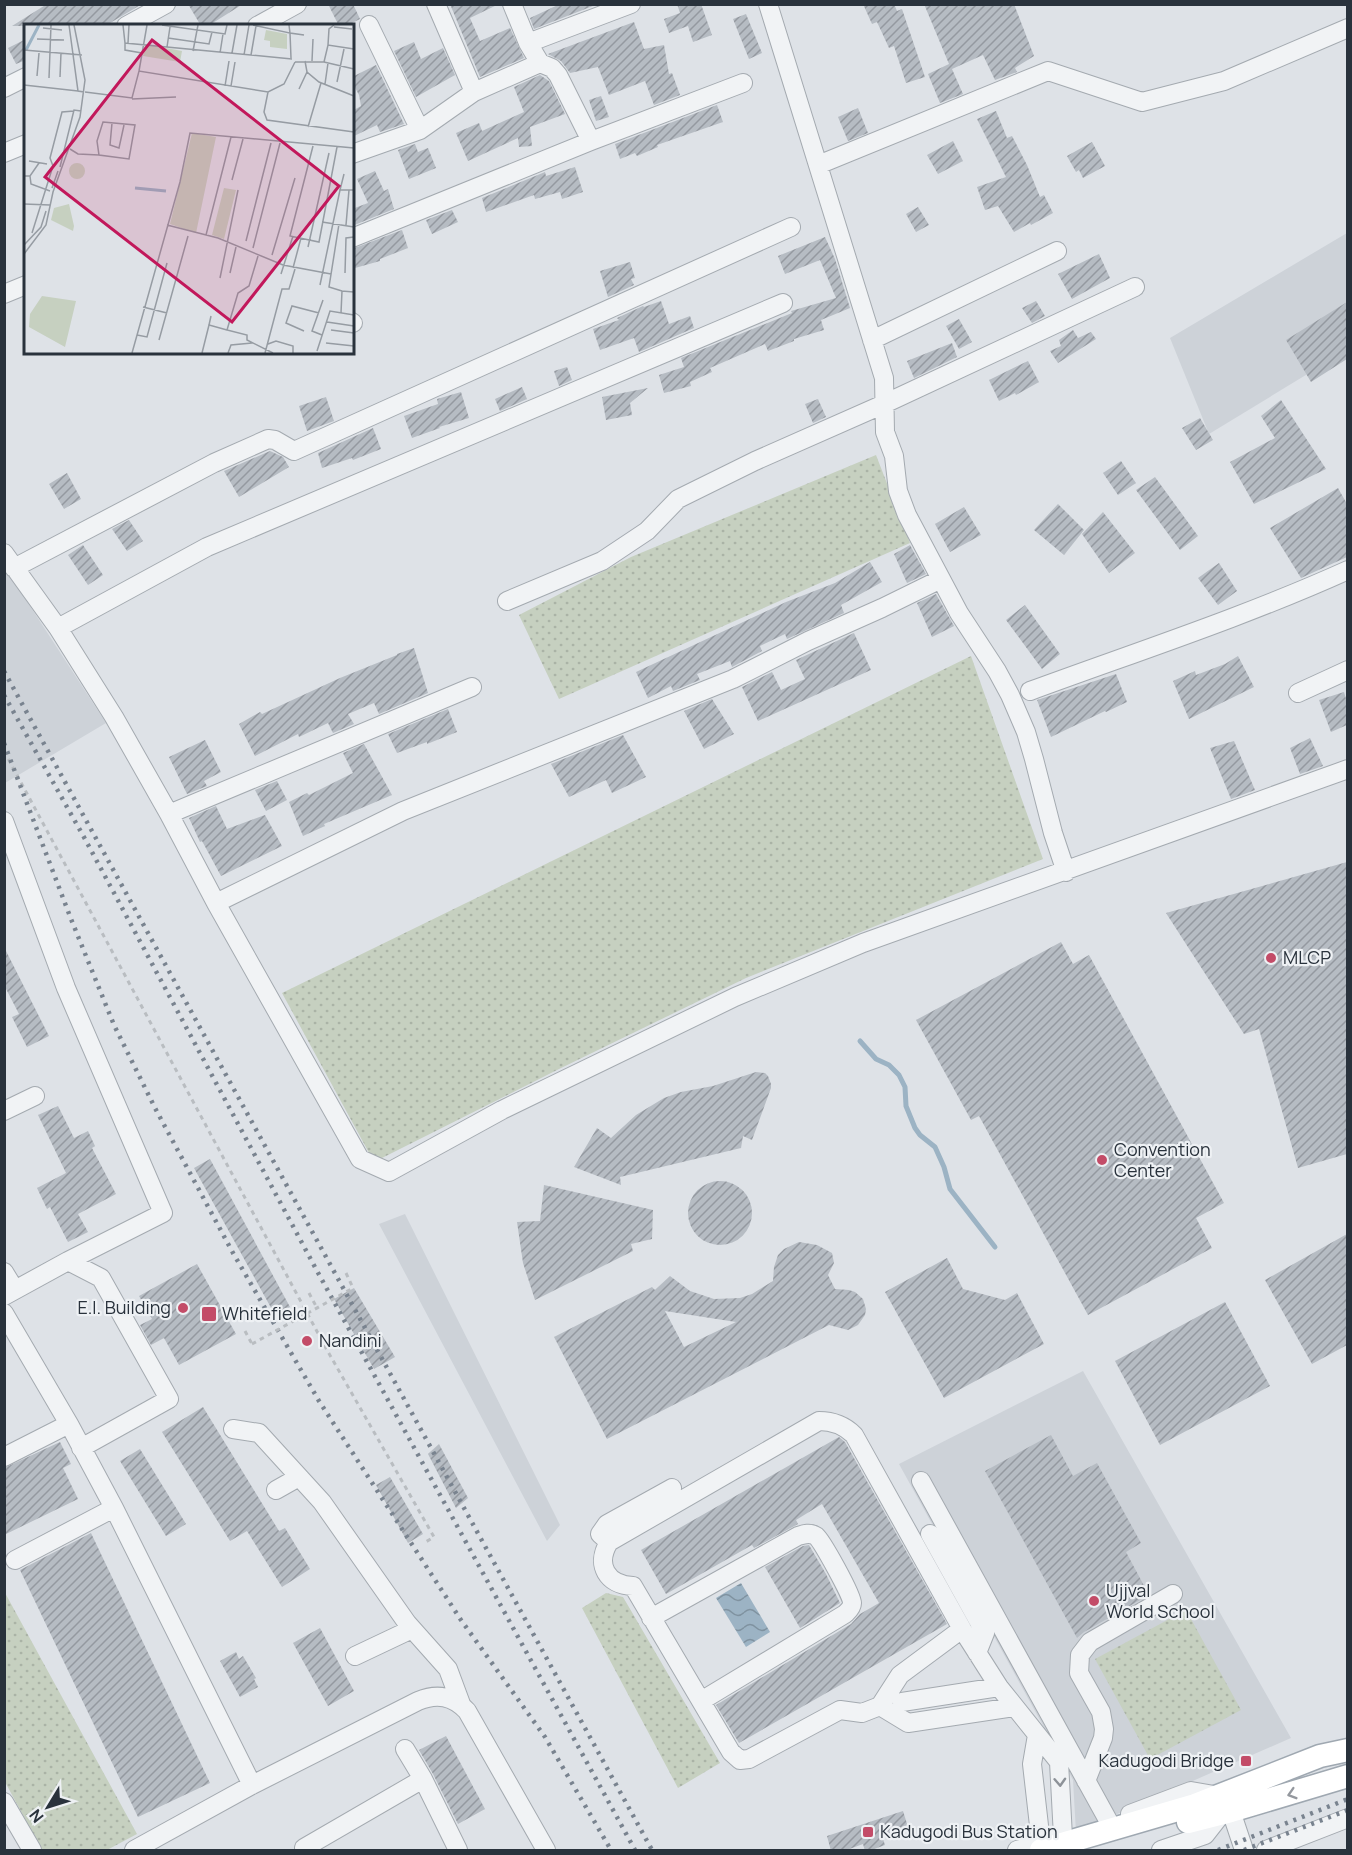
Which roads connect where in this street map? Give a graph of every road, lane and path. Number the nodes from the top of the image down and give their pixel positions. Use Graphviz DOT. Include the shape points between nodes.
graph roads {
  1 [pos="166,4"];
  2 [pos="297,4"];
  3 [pos="436,4"];
  4 [pos="512,4"];
  5 [pos="631,4"];
  6 [pos="768,4"];
  7 [pos="130,24"];
  8 [pos="262,24"];
  9 [pos="369,25"];
  10 [pos="1347,28"];
  11 [pos="528,42"];
  12 [pos="540,63"];
  13 [pos="24,78"];
  14 [pos="743,83"];
  15 [pos="4,88"];
  16 [pos="474,92"];
  17 [pos="420,130"];
  18 [pos="591,141"];
  19 [pos="24,145"];
  20 [pos="4,153"];
  21 [pos="354,153"];
  22 [pos="818,165"];
  23 [pos="791,227"];
  24 [pos="354,237"];
  25 [pos="1057,251"];
  26 [pos="24,286"];
  27 [pos="1135,287"];
  28 [pos="4,294"];
  29 [pos="783,303"];
  30 [pos="872,340"];
  31 [pos="884,404"];
  32 [pos="9,561"];
  33 [pos="1347,570"];
  34 [pos="940,579"];
  35 [pos="507,601"];
  36 [pos="58,628"];
  37 [pos="1347,670"];
  38 [pos="472,687"];
  39 [pos="1030,691"];
  40 [pos="1298,693"];
  41 [pos="4,751"];
  42 [pos="1347,769"];
  43 [pos="169,814"];
  44 [pos="4,821"];
  45 [pos="1066,872"];
  46 [pos="216,903"];
  47 [pos="35,1096"];
  48 [pos="4,1111"];
  49 [pos="68,1261"];
  50 [pos="4,1272"];
  51 [pos="346,1273"];
  52 [pos="10,1293"];
  53 [pos="309,1293"];
  54 [pos="317,1308"];
  55 [pos="4,1313"];
  56 [pos="245,1331"];
  57 [pos="69,1424"];
  58 [pos="233,1429"];
  59 [pos="81,1448"];
  60 [pos="4,1457"];
  61 [pos="299,1477"];
  62 [pos="921,1481"];
  63 [pos="672,1488"];
  64 [pos="276,1490"];
  65 [pos="114,1509"];
  66 [pos="930,1534"];
  67 [pos="609,1542"];
  68 [pos="424,1543"];
  69 [pos="15,1560"];
  70 [pos="1173,1594"];
  71 [pos="651,1618"];
  72 [pos="412,1629"];
  73 [pos="962,1629"];
  74 [pos="977,1653"];
  75 [pos="355,1656"];
  76 [pos="999,1687"];
  77 [pos="701,1701"];
  78 [pos="902,1701"];
  79 [pos="461,1704"];
  80 [pos="880,1706"];
  81 [pos="1014,1707"];
  82 [pos="1037,1735"];
  83 [pos="405,1749"];
  84 [pos="1347,1750"];
  85 [pos="1347,1776"];
  86 [pos="423,1779"];
  87 [pos="1086,1781"];
  88 [pos="252,1785"];
  89 [pos="4,1802"];
  90 [pos="1225,1807"];
  91 [pos="1198,1812"];
  92 [pos="1347,1818"];
  93 [pos="1109,1822"];
  94 [pos="1063,1837"];
  95 [pos="1041,1847"];
  96 [pos="304,1848"];
  97 [pos="32,1851"];
  98 [pos="134,1851"];
  99 [pos="458,1851"];
  100 [pos="546,1851"];
  101 [pos="1017,1851"];
  102 [pos="1089,1851"];
  103 [pos="1161,1851"];
  104 [pos="1244,1851"];
  105 [pos="1266,1851"];
  1 -- 7 [label="street"];
  2 -- 8 [label="street"];
  3 -- 16 [label="street"];
  4 -- 11 [label="street"];
  5 -- 11 [label="street"];
  6 -- 22 [label="street"];
  9 -- 17 [label="street"];
  10 -- 22 [label="street" via="1224,81 1142,102 1048,71"];
  11 -- 12 [label="street"];
  12 -- 16 [label="street"];
  12 -- 18 [label="street" via="558,75"];
  13 -- 15 [label="street"];
  14 -- 18 [label="street"];
  16 -- 17 [label="street"];
  17 -- 21 [label="street"];
  18 -- 24 [label="street"];
  19 -- 20 [label="street"];
  22 -- 30 [label="street"];
  23 -- 32 [label="street" via="294,451 268,439"];
  25 -- 30 [label="street"];
  26 -- 28 [label="street"];
  27 -- 31 [label="street"];
  29 -- 36 [label="street" via="207,547"];
  30 -- 31 [label="street" via="884,378"];
  31 -- 34 [label="street" via="885,432 894,456 898,491"];
  31 -- 35 [label="street" via="678,499 647,531 603,561"];
  32 -- 36 [label="street"];
  33 -- 39 [label="street" via="1178,639"];
  34 -- 45 [label="street" via="997,671 1026,732"];
  34 -- 46 [label="street" via="733,679 403,811"];
  36 -- 43 [label="street"];
  37 -- 40 [label="street"];
  38 -- 43 [label="street"];
  41 -- 68 [label="path" via="327,1350 434,1537"];
  42 -- 45 [label="street"];
  43 -- 46 [label="street"];
  44 -- 49 [label="street" via="66,988 164,1213"];
  45 -- 46 [label="street" via="863,943 735,997 502,1110 389,1172 360,1159"];
  47 -- 48 [label="street"];
  49 -- 52 [label="street"];
  49 -- 59 [label="street" via="101,1278 169,1399"];
  50 -- 52 [label="street"];
  51 -- 54 [label="path, bridge" via="353,1288"];
  53 -- 54 [label="path"];
  54 -- 56 [label="path, bridge" via="252,1344"];
  55 -- 57 [label="street"];
  57 -- 59 [label="street"];
  57 -- 60 [label="street"];
  58 -- 61 [label="street" via="259,1433"];
  59 -- 65 [label="street"];
  61 -- 64 [label="street"];
  61 -- 72 [label="street" via="322,1502"];
  62 -- 87 [label="street"];
  63 -- 67 [label="street" via="607,1524 600,1534"];
  65 -- 69 [label="street"];
  65 -- 88 [label="street"];
  66 -- 74 [label="street" via="985,1633"];
  67 -- 71 [label="street" via="603,1557 606,1572 617,1583 633,1586"];
  67 -- 73 [label="street" via="819,1421 827,1421 854,1435"];
  70 -- 87 [label="street" via="1090,1642 1080,1654 1078,1673 1101,1712 1104,1729"];
  71 -- 77 [label="street"];
  71 -- 77 [label="street" via="798,1536 809,1533 822,1543 847,1589 851,1609"];
  72 -- 75 [label="street"];
  72 -- 79 [label="street" via="448,1669"];
  73 -- 74 [label="street"];
  73 -- 80 [label="street" via="900,1675"];
  74 -- 76 [label="street"];
  76 -- 78 [label="street"];
  76 -- 81 [label="street"];
  77 -- 80 [label="street" via="731,1752 740,1760 749,1759 840,1710 862,1713"];
  79 -- 88 [label="street" via="445,1697 426,1698"];
  79 -- 100 [label="street"];
  80 -- 81 [label="street" via="908,1723"];
  81 -- 82 [label="street"];
  82 -- 94 [label="street, one-way" via="1059,1762"];
  82 -- 95 [label="street" via="1032,1764"];
  83 -- 86 [label="street"];
  84 -- 90 [label="main road" via="1320,1756"];
  85 -- 90 [label="main road, one-way"];
  86 -- 96 [label="street"];
  86 -- 99 [label="street"];
  87 -- 93 [label="street"];
  88 -- 98 [label="street"];
  89 -- 97 [label="street"];
  90 -- 91 [label="main road"];
  90 -- 93 [label="street" via="1191,1791"];
  90 -- 103 [label="street" via="1205,1835"];
  90 -- 104 [label="street"];
  91 -- 95 [label="main road"];
  91 -- 102 [label="main road"];
  92 -- 105 [label="street"];
  93 -- 94 [label="street"];
  94 -- 95 [label="street"];
  95 -- 101 [label="street"];
}
